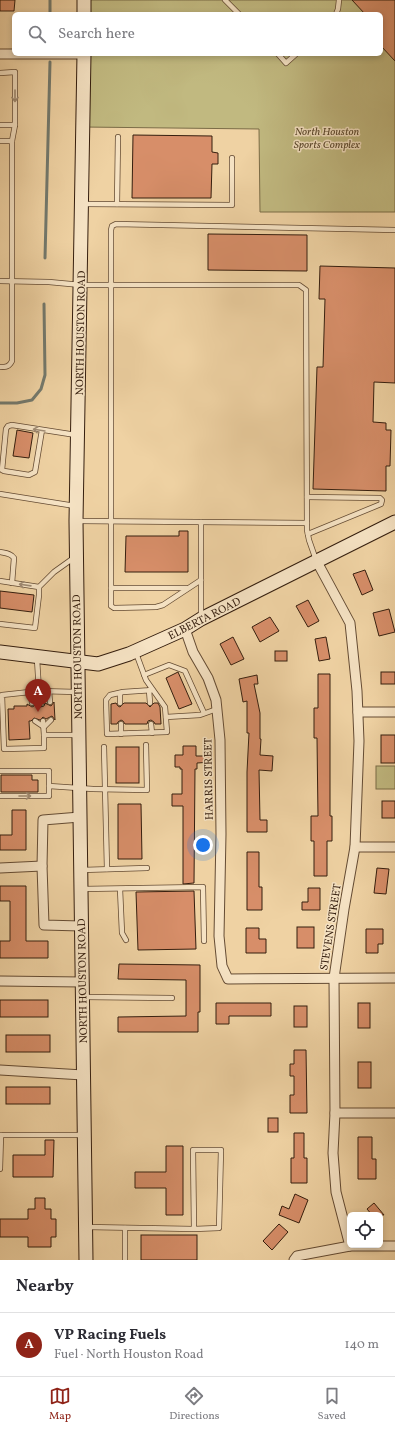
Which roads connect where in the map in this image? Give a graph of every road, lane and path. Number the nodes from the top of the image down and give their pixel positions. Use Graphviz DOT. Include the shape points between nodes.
graph roads {
  1 [pos="84,0"];
  2 [pos="226,0"];
  3 [pos="339,0"];
  4 [pos="84,12"];
  5 [pos="237,12"];
  6 [pos="337,12"];
  7 [pos="0,54"];
  8 [pos="12,54"];
  9 [pos="84,56"];
  10 [pos="280,56"];
  11 [pos="294,56"];
  12 [pos="0,73"];
  13 [pos="0,125"];
  14 [pos="15,125"];
  15 [pos="118,137"];
  16 [pos="12,140"];
  17 [pos="0,141"];
  18 [pos="232,158"];
  19 [pos="82,204"];
  20 [pos="117,204"];
  21 [pos="395,230"];
  22 [pos="0,282"];
  23 [pos="12,282"];
  24 [pos="81,285"];
  25 [pos="112,285"];
  26 [pos="0,367"];
  27 [pos="42,430"];
  28 [pos="78,436"];
  29 [pos="0,494"];
  30 [pos="307,497"];
  31 [pos="76,506"];
  32 [pos="76,521"];
  33 [pos="111,521"];
  34 [pos="201,522"];
  35 [pos="395,522"];
  36 [pos="307,523"];
  37 [pos="308,534"];
  38 [pos="0,552"];
  39 [pos="76,556"];
  40 [pos="316,560"];
  41 [pos="201,580"];
  42 [pos="0,581"];
  43 [pos="12,583"];
  44 [pos="39,587"];
  45 [pos="111,588"];
  46 [pos="187,588"];
  47 [pos="201,619"];
  48 [pos="0,624"];
  49 [pos="185,629"];
  50 [pos="136,651"];
  51 [pos="0,652"];
  52 [pos="37,657"];
  53 [pos="77,662"];
  54 [pos="144,675"];
  55 [pos="151,690"];
  56 [pos="39,691"];
  57 [pos="50,691"];
  58 [pos="31,692"];
  59 [pos="78,692"];
  60 [pos="120,692"];
  61 [pos="50,702"];
  62 [pos="32,703"];
  63 [pos="41,703"];
  64 [pos="120,703"];
  65 [pos="150,703"];
  66 [pos="217,709"];
  67 [pos="358,712"];
  68 [pos="395,712"];
  69 [pos="204,713"];
  70 [pos="166,717"];
  71 [pos="51,720"];
  72 [pos="35,721"];
  73 [pos="43,721"];
  74 [pos="121,724"];
  75 [pos="151,724"];
  76 [pos="44,727"];
  77 [pos="152,733"];
  78 [pos="121,734"];
  79 [pos="78,735"];
  80 [pos="44,736"];
  81 [pos="146,745"];
  82 [pos="104,747"];
  83 [pos="0,771"];
  84 [pos="49,786"];
  85 [pos="79,788"];
  86 [pos="105,790"];
  87 [pos="0,796"];
  88 [pos="80,817"];
  89 [pos="355,847"];
  90 [pos="395,847"];
  91 [pos="42,866"];
  92 [pos="0,868"];
  93 [pos="147,868"];
  94 [pos="107,869"];
  95 [pos="80,870"];
  96 [pos="120,888"];
  97 [pos="80,889"];
  98 [pos="81,926"];
  99 [pos="126,940"];
  100 [pos="204,941"];
  101 [pos="334,978"];
  102 [pos="395,978"];
  103 [pos="0,981"];
  104 [pos="82,982"];
  105 [pos="82,997"];
  106 [pos="172,998"];
  107 [pos="0,1070"];
  108 [pos="83,1075"];
  109 [pos="334,1113"];
  110 [pos="395,1113"];
  111 [pos="1,1135"];
  112 [pos="84,1135"];
  113 [pos="0,1169"];
  114 [pos="85,1227"];
  115 [pos="125,1228"];
  116 [pos="194,1229"];
  117 [pos="347,1234"];
  118 [pos="383,1246"];
  119 [pos="395,1246"];
  120 [pos="347,1247"];
  121 [pos="86,1260"];
  122 [pos="125,1260"];
  123 [pos="294,1260"];
  1 -- 4 [label="street"];
  2 -- 5 [label="lane"];
  3 -- 6 [label="lane"];
  7 -- 8 [label="street"];
  9 -- 19 [label="street, NORTH HOUSTON ROAD"];
  10 -- 11 [label="lane" via="286,63"];
  12 -- 14 [label="lane, one-way" via="15,72"];
  13 -- 14 [label="lane"];
  14 -- 16 [label="lane"];
  15 -- 20 [label="lane"];
  16 -- 17 [label="lane"];
  16 -- 23 [label="lane"];
  18 -- 20 [label="lane" via="232,205"];
  19 -- 20 [label="lane"];
  19 -- 24 [label="street, NORTH HOUSTON ROAD"];
  21 -- 25 [label="lane" via="116,224 111,230"];
  22 -- 23 [label="lane"];
  23 -- 24 [label="lane"];
  23 -- 26 [label="lane" via="12,361 7,367"];
  24 -- 25 [label="lane"];
  24 -- 28 [label="street, NORTH HOUSTON ROAD"];
  25 -- 30 [label="lane" via="299,286 306,290"];
  25 -- 33 [label="lane"];
  27 -- 27 [label="lane, one-way" via="8,426 2,470 30,475 35,472"];
  27 -- 28 [label="lane"];
  28 -- 31 [label="street, NORTH HOUSTON ROAD"];
  29 -- 31 [label="lane"];
  30 -- 36 [label="lane"];
  30 -- 37 [label="lane" via="382,500 381,504"];
  31 -- 32 [label="street, NORTH HOUSTON ROAD"];
  32 -- 33 [label="lane"];
  32 -- 39 [label="street, NORTH HOUSTON ROAD"];
  33 -- 34 [label="lane"];
  33 -- 45 [label="lane"];
  34 -- 36 [label="lane"];
  34 -- 41 [label="lane"];
  35 -- 40 [label="street, ELBERTA ROAD"];
  36 -- 37 [label="lane"];
  37 -- 40 [label="lane"];
  38 -- 43 [label="lane" via="13,555"];
  39 -- 44 [label="lane"];
  39 -- 53 [label="street, NORTH HOUSTON ROAD"];
  40 -- 47 [label="street, ELBERTA ROAD"];
  40 -- 67 [label="street, STEVENS STREET" via="350,623"];
  41 -- 46 [label="lane"];
  41 -- 47 [label="lane"];
  42 -- 43 [label="lane"];
  44 -- 43 [label="lane, one-way"];
  44 -- 48 [label="lane" via="35,628"];
  45 -- 46 [label="lane"];
  45 -- 46 [label="lane" via="111,606 114,608 156,607"];
  47 -- 49 [label="street, ELBERTA ROAD"];
  49 -- 50 [label="street, ELBERTA ROAD"];
  49 -- 66 [label="street, HARRIS STREET" via="193,652 208,678"];
  50 -- 53 [label="street, ELBERTA ROAD" via="98,664"];
  50 -- 54 [label="lane"];
  51 -- 52 [label="street, ELBERTA ROAD"];
  52 -- 53 [label="street, ELBERTA ROAD"];
  52 -- 56 [label="lane"];
  53 -- 59 [label="street, NORTH HOUSTON ROAD"];
  54 -- 55 [label="lane"];
  54 -- 69 [label="lane" via="169,665 185,671"];
  55 -- 60 [label="lane"];
  55 -- 65 [label="lane"];
  55 -- 70 [label="lane" via="165,707"];
  56 -- 57 [label="lane"];
  56 -- 58 [label="lane"];
  56 -- 63 [label="lane"];
  57 -- 59 [label="lane"];
  57 -- 61 [label="lane"];
  58 -- 62 [label="lane"];
  58 -- 80 [label="lane" via="2,695 4,750 44,748"];
  59 -- 79 [label="street, NORTH HOUSTON ROAD"];
  60 -- 64 [label="lane"];
  60 -- 78 [label="lane" via="110,695 106,700 107,734"];
  66 -- 69 [label="lane"];
  66 -- 101 [label="street, HARRIS STREET" via="220,740 221,834 219,936 222,966 228,979"];
  67 -- 68 [label="street"];
  67 -- 89 [label="street, STEVENS STREET"];
  69 -- 70 [label="lane"];
  70 -- 77 [label="lane" via="167,732"];
  71 -- 76 [label="lane"];
  72 -- 76 [label="lane"];
  73 -- 76 [label="lane"];
  74 -- 78 [label="lane"];
  75 -- 77 [label="lane"];
  76 -- 80 [label="lane"];
  77 -- 78 [label="lane"];
  79 -- 80 [label="lane"];
  79 -- 85 [label="street, NORTH HOUSTON ROAD"];
  81 -- 86 [label="lane" via="147,790"];
  82 -- 86 [label="lane"];
  83 -- 84 [label="lane" via="49,771"];
  84 -- 85 [label="lane"];
  87 -- 84 [label="lane, one-way" via="49,796"];
  85 -- 86 [label="lane"];
  85 -- 88 [label="street, NORTH HOUSTON ROAD"];
  86 -- 94 [label="lane"];
  88 -- 91 [label="street" via="43,820"];
  88 -- 95 [label="street, NORTH HOUSTON ROAD"];
  89 -- 90 [label="street"];
  89 -- 101 [label="street, STEVENS STREET"];
  91 -- 92 [label="street"];
  91 -- 98 [label="street" via="44,925"];
  93 -- 94 [label="lane"];
  94 -- 95 [label="lane"];
  95 -- 97 [label="street, NORTH HOUSTON ROAD"];
  96 -- 97 [label="lane"];
  96 -- 99 [label="lane" via="122,933"];
  96 -- 100 [label="lane" via="203,887"];
  97 -- 98 [label="street, NORTH HOUSTON ROAD"];
  98 -- 104 [label="street, NORTH HOUSTON ROAD"];
  101 -- 102 [label="street"];
  101 -- 109 [label="street, STEVENS STREET"];
  103 -- 104 [label="street"];
  104 -- 105 [label="street, NORTH HOUSTON ROAD"];
  105 -- 106 [label="lane"];
  105 -- 108 [label="street, NORTH HOUSTON ROAD"];
  107 -- 108 [label="street"];
  108 -- 112 [label="street, NORTH HOUSTON ROAD"];
  109 -- 110 [label="street"];
  109 -- 117 [label="street, STEVENS STREET" via="333,1153 336,1192"];
  111 -- 112 [label="lane"];
  111 -- 113 [label="lane"];
  112 -- 114 [label="street, NORTH HOUSTON ROAD"];
  114 -- 115 [label="lane"];
  114 -- 121 [label="street, NORTH HOUSTON ROAD"];
  115 -- 116 [label="lane"];
  115 -- 122 [label="lane"];
  116 -- 116 [label="lane" via="219,1228 221,1150 193,1150"];
  118 -- 119 [label="street"];
  120 -- 123 [label="street" via="296,1256"];
}
